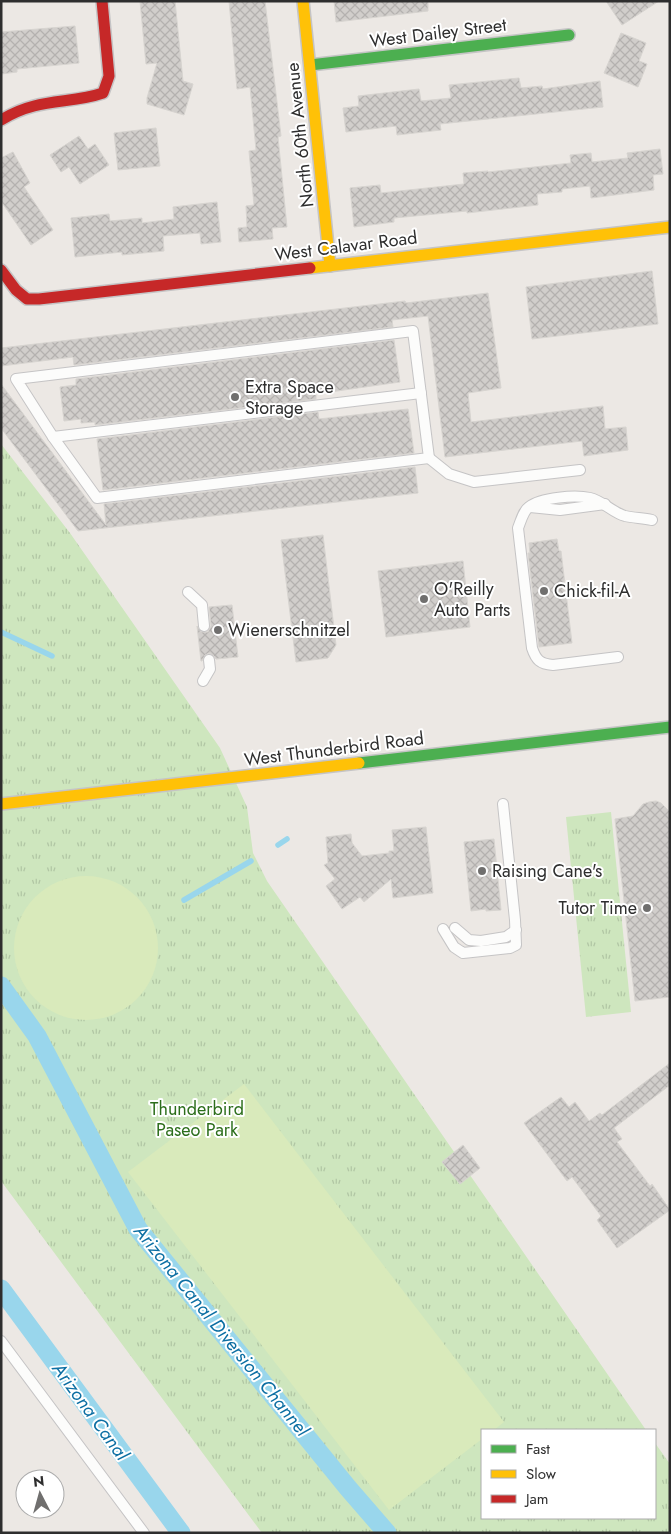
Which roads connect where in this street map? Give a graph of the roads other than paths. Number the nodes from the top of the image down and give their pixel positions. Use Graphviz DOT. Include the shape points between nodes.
graph roads {
  1 [pos="102,1"];
  2 [pos="304,1"];
  3 [pos="570,36"];
  4 [pos="310,65"];
  5 [pos="1,120"];
  6 [pos="670,227"];
  7 [pos="330,266"];
  8 [pos="1,270"];
  9 [pos="421,393"];
  10 [pos="53,437"];
  11 [pos="429,458"];
  12 [pos="580,470"];
  13 [pos="652,520"];
  14 [pos="188,592"];
  15 [pos="204,626"];
  16 [pos="618,657"];
  17 [pos="209,660"];
  18 [pos="203,681"];
  19 [pos="670,727"];
  20 [pos="1,804"];
  21 [pos="502,804"];
  22 [pos="455,928"];
  23 [pos="443,929"];
  24 [pos="516,930"];
  25 [pos="1,1341"];
  26 [pos="144,1533"];
  1 -- 5 [label="street" via="109,76 103,93 90,98 44,104 18,111"];
  2 -- 4 [label="street, North 60th Avenue"];
  3 -- 4 [label="street, West Dailey Street"];
  4 -- 7 [label="street, North 60th Avenue"];
  6 -- 7 [label="street, West Calavar Road"];
  7 -- 8 [label="street, West Calavar Road" via="39,300 27,299"];
  9 -- 10 [label="lane"];
  9 -- 10 [label="lane" via="413,331 16,379"];
  9 -- 11 [label="lane"];
  10 -- 11 [label="lane" via="97,498"];
  11 -- 12 [label="lane" via="449,474 474,482"];
  13 -- 16 [label="lane" via="623,516 590,498 571,497 545,500 528,507 518,528 536,659 553,665"];
  14 -- 15 [label="lane" via="202,605"];
  17 -- 18 [label="lane" via="210,669"];
  19 -- 20 [label="street, West Thunderbird Road"];
  21 -- 24 [label="lane"];
  22 -- 24 [label="lane" via="469,940 481,941 506,937"];
  23 -- 24 [label="lane" via="454,947 463,953 516,946"];
  25 -- 26 [label="lane"];
}
